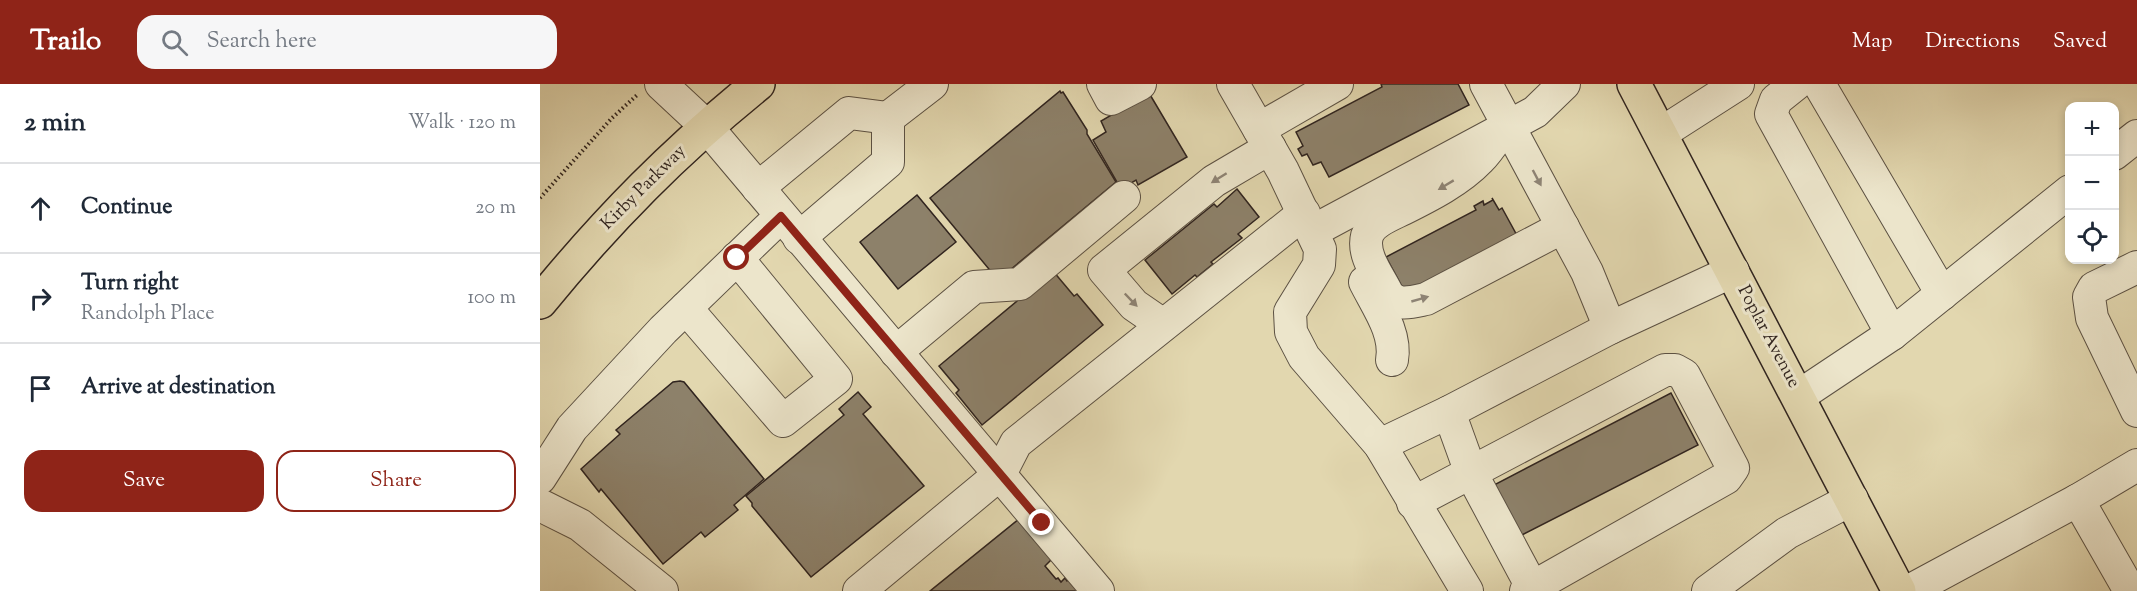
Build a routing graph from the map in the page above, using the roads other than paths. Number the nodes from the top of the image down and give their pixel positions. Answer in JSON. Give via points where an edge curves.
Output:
{"nodes":[{"id":1,"x":758,"y":84,"type":"edge"},
{"id":2,"x":932,"y":84,"type":"edge"},
{"id":3,"x":1102,"y":84,"type":"edge"},
{"id":4,"x":1140,"y":84,"type":"edge"},
{"id":5,"x":1233,"y":84,"type":"edge"},
{"id":6,"x":1486,"y":84,"type":"edge"},
{"id":7,"x":1564,"y":84,"type":"edge"},
{"id":8,"x":1634,"y":84,"type":"edge"},
{"id":9,"x":1738,"y":84,"type":"edge"},
{"id":10,"x":1796,"y":84,"type":"edge"},
{"id":11,"x":1820,"y":84,"type":"edge"},
{"id":12,"x":651,"y":87,"type":"edge"},
{"id":13,"x":1326,"y":87,"type":"edge"},
{"id":14,"x":888,"y":118,"type":"junction"},
{"id":15,"x":706,"y":126,"type":"junction"},
{"id":16,"x":1506,"y":128,"type":"junction"},
{"id":17,"x":1660,"y":134,"type":"junction"},
{"id":18,"x":2137,"y":136,"type":"edge"},
{"id":19,"x":1264,"y":139,"type":"junction"},
{"id":20,"x":2119,"y":151,"type":"edge"},
{"id":21,"x":758,"y":188,"type":"junction"},
{"id":22,"x":2065,"y":195,"type":"edge"},
{"id":23,"x":1124,"y":197,"type":"dead end"},
{"id":24,"x":1357,"y":207,"type":"junction"},
{"id":25,"x":1308,"y":222,"type":"junction"},
{"id":26,"x":790,"y":226,"type":"junction"},
{"id":27,"x":1563,"y":227,"type":"junction"},
{"id":28,"x":737,"y":258,"type":"junction"},
{"id":29,"x":2137,"y":267,"type":"edge"},
{"id":30,"x":1733,"y":271,"type":"junction"},
{"id":31,"x":1942,"y":294,"type":"junction"},
{"id":32,"x":540,"y":302,"type":"edge"},
{"id":33,"x":686,"y":308,"type":"junction"},
{"id":34,"x":1163,"y":325,"type":"junction"},
{"id":35,"x":1610,"y":328,"type":"junction"},
{"id":36,"x":1892,"y":334,"type":"junction"},
{"id":37,"x":896,"y":352,"type":"junction"},
{"id":38,"x":1392,"y":360,"type":"dead end"},
{"id":39,"x":1799,"y":396,"type":"junction"},
{"id":40,"x":2137,"y":411,"type":"edge"},
{"id":41,"x":1449,"y":412,"type":"junction"},
{"id":42,"x":1380,"y":445,"type":"junction"},
{"id":43,"x":2137,"y":465,"type":"edge"},
{"id":44,"x":1471,"y":473,"type":"junction"},
{"id":45,"x":1000,"y":474,"type":"junction"},
{"id":46,"x":540,"y":478,"type":"edge"},
{"id":47,"x":1852,"y":499,"type":"junction"},
{"id":48,"x":2078,"y":500,"type":"junction"},
{"id":49,"x":1413,"y":503,"type":"junction"},
{"id":50,"x":540,"y":505,"type":"edge"},
{"id":51,"x":1529,"y":589,"type":"edge"},
{"id":52,"x":662,"y":591,"type":"edge"},
{"id":53,"x":859,"y":591,"type":"edge"},
{"id":54,"x":1098,"y":591,"type":"edge"},
{"id":55,"x":1467,"y":591,"type":"edge"},
{"id":56,"x":1708,"y":591,"type":"edge"},
{"id":57,"x":1899,"y":591,"type":"edge"},
{"id":58,"x":1909,"y":591,"type":"edge"},
{"id":59,"x":2130,"y":591,"type":"edge"}],
"edges":[{"from":1,"to":15,"type":"main road","name":"Kirby Parkway"},
{"from":2,"to":14,"type":"street"},
{"from":3,"to":4,"type":"street","via":[[1111,99]]},
{"from":5,"to":19,"type":"street"},
{"from":6,"to":16,"type":"street"},
{"from":7,"to":16,"type":"street","via":[[1535,112]]},
{"from":8,"to":17,"type":"main road","name":"Poplar Avenue"},
{"from":9,"to":17,"type":"street"},
{"from":10,"to":36,"type":"street","via":[[1776,100],[1772,114]]},
{"from":11,"to":31,"type":"street"},
{"from":12,"to":15,"type":"street"},
{"from":13,"to":19,"type":"street"},
{"from":14,"to":21,"type":"street","via":[[849,113]]},
{"from":14,"to":26,"type":"street","via":[[888,162]]},
{"from":15,"to":21,"type":"street"},
{"from":15,"to":32,"type":"main road","name":"Kirby Parkway","via":[[618,212]]},
{"from":16,"to":24,"type":"street"},
{"from":16,"to":27,"type":"street","one_way":true},
{"from":16,"to":27,"type":"street","one_way":true,"via":[[1479,160],[1452,181],[1379,221],[1368,233],[1368,256],[1388,296],[1398,303],[1426,298]]},
{"from":17,"to":30,"type":"main road","name":"Poplar Avenue"},
{"from":18,"to":20,"type":"street"},
{"from":19,"to":25,"type":"street"},
{"from":19,"to":34,"type":"street","one_way":true,"via":[[1104,270],[1134,305]]},
{"from":21,"to":26,"type":"street"},
{"from":22,"to":31,"type":"street"},
{"from":23,"to":37,"type":"street","via":[[1020,284],[974,287]]},
{"from":24,"to":25,"type":"street"},
{"from":24,"to":38,"type":"street","via":[[1350,234],[1354,260],[1392,337]]},
{"from":25,"to":34,"type":"street"},
{"from":25,"to":42,"type":"street","via":[[1320,249],[1319,265],[1290,312],[1291,332],[1304,357]]},
{"from":26,"to":28,"type":"street"},
{"from":26,"to":37,"type":"street"},
{"from":27,"to":35,"type":"street"},
{"from":28,"to":33,"type":"street"},
{"from":28,"to":33,"type":"street","via":[[836,379],[783,421]]},
{"from":29,"to":40,"type":"street","via":[[2094,288],[2089,297],[2092,318]]},
{"from":30,"to":35,"type":"street"},
{"from":30,"to":39,"type":"main road","name":"Poplar Avenue"},
{"from":31,"to":36,"type":"street"},
{"from":33,"to":46,"type":"street","via":[[572,428]]},
{"from":34,"to":45,"type":"street","via":[[1016,443]]},
{"from":35,"to":41,"type":"street"},
{"from":36,"to":39,"type":"street"},
{"from":37,"to":45,"type":"street"},
{"from":39,"to":47,"type":"main road","name":"Poplar Avenue"},
{"from":41,"to":42,"type":"street"},
{"from":41,"to":44,"type":"street"},
{"from":42,"to":49,"type":"street"},
{"from":43,"to":48,"type":"street"},
{"from":44,"to":49,"type":"street"},
{"from":44,"to":51,"type":"street"},
{"from":44,"to":51,"type":"street","via":[[1665,370],[1684,375],[1733,468],[1726,478]]},
{"from":45,"to":53,"type":"street"},
{"from":45,"to":54,"type":"street"},
{"from":47,"to":56,"type":"street","via":[[1787,533]]},
{"from":47,"to":57,"type":"main road","name":"Poplar Avenue"},
{"from":48,"to":58,"type":"street"},
{"from":48,"to":59,"type":"street"},
{"from":49,"to":55,"type":"street"},
{"from":50,"to":52,"type":"street","via":[[580,525]]}]}
